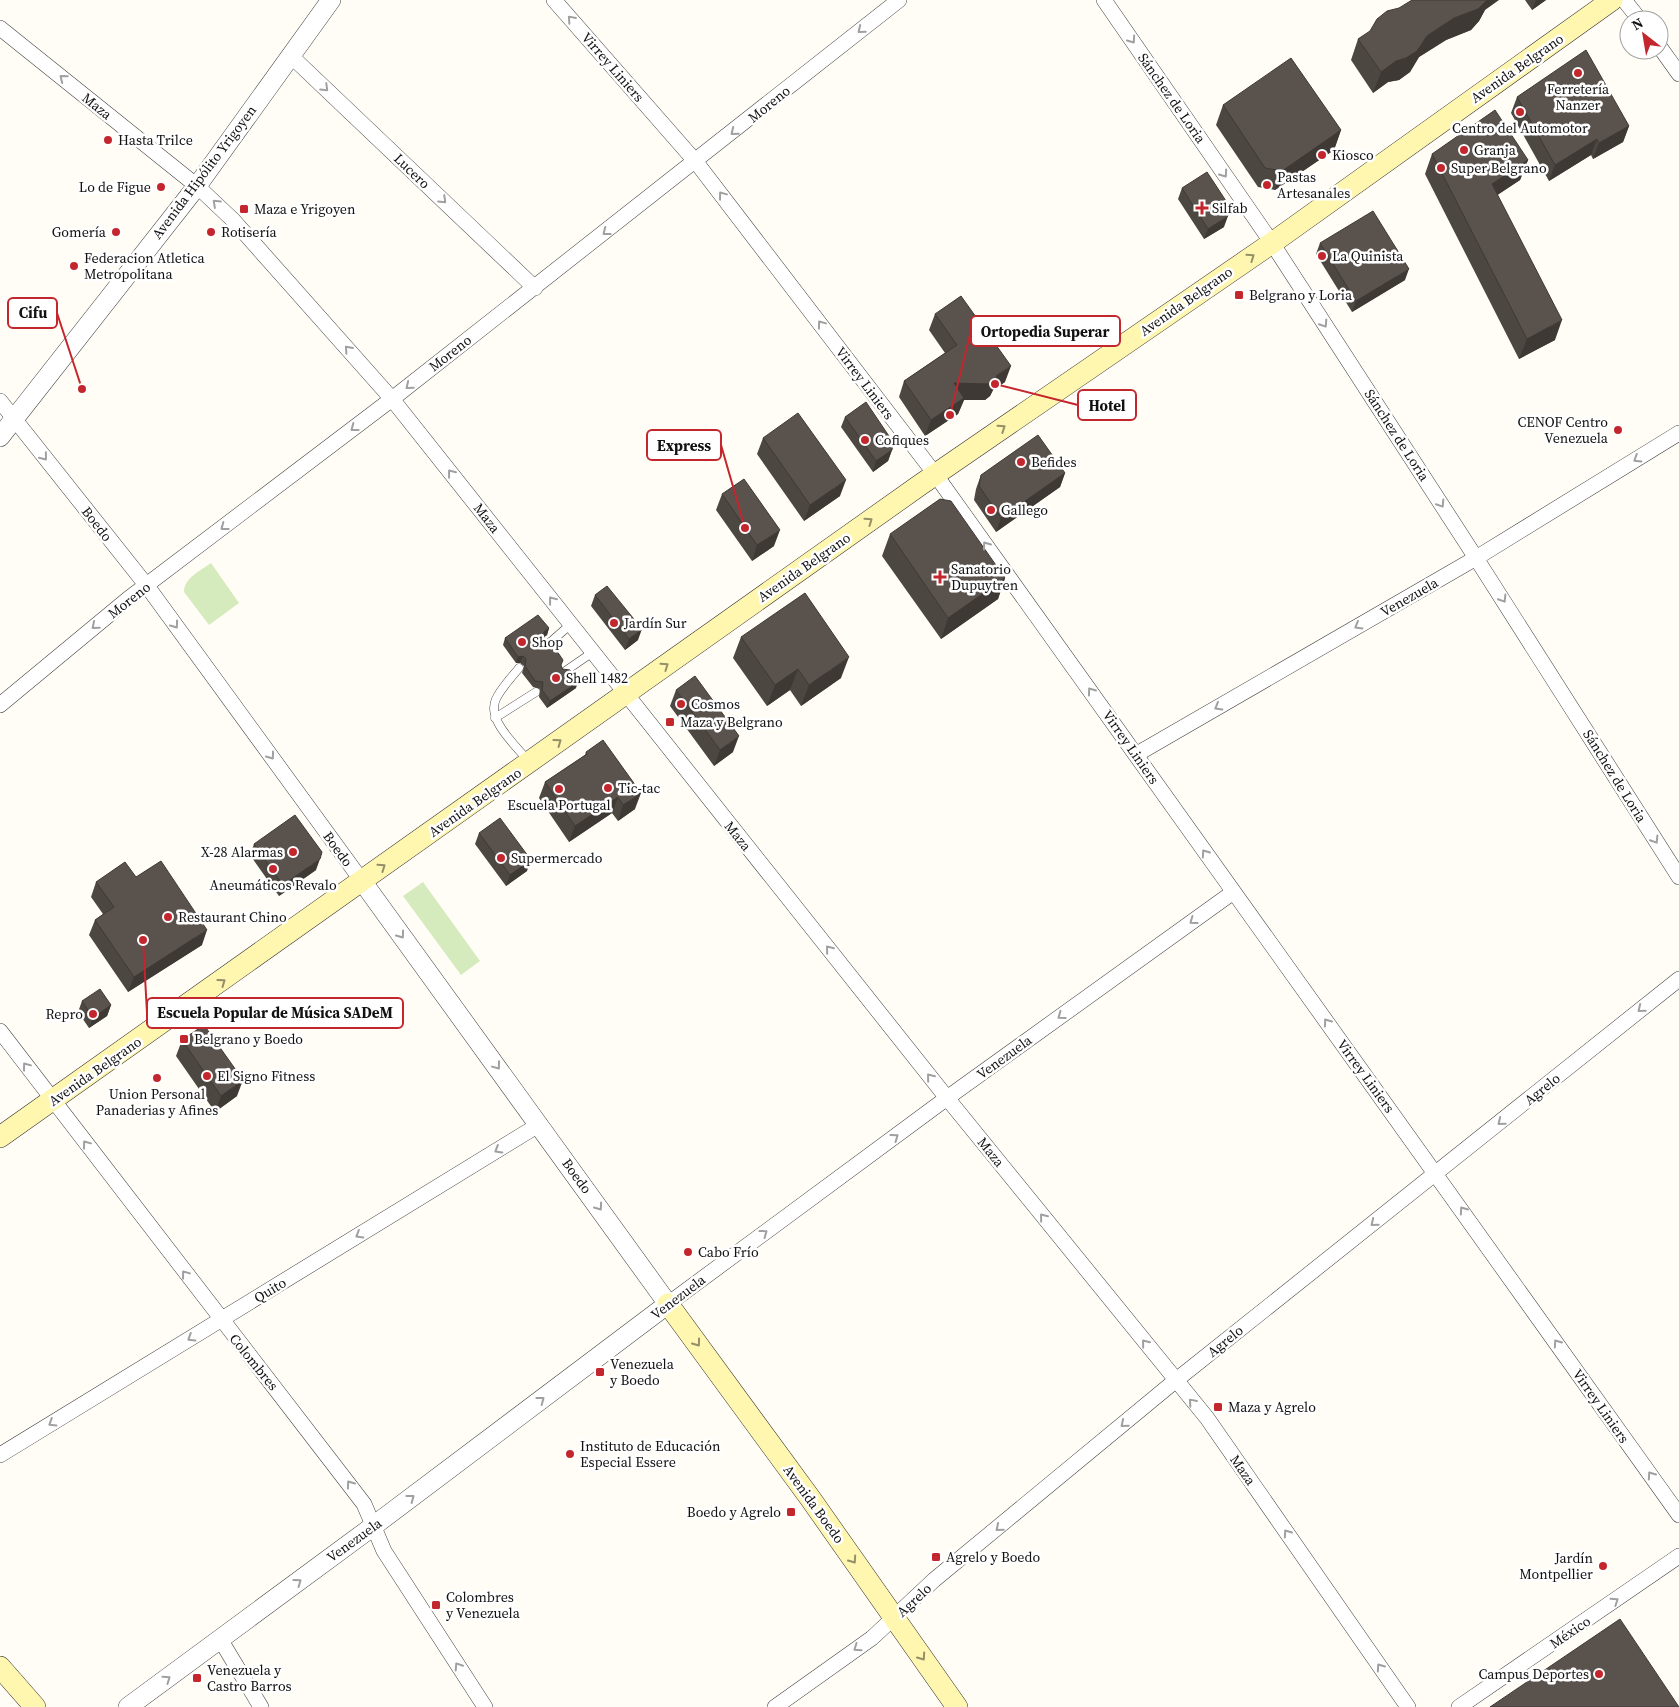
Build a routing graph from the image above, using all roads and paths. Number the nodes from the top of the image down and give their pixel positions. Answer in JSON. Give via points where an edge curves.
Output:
{"nodes":[{"id":1,"x":331,"y":0,"type":"edge"},
{"id":2,"x":554,"y":0,"type":"edge"},
{"id":3,"x":899,"y":0,"type":"edge"},
{"id":4,"x":1104,"y":0,"type":"edge"},
{"id":5,"x":1612,"y":0,"type":"edge"},
{"id":6,"x":1624,"y":0,"type":"edge"},
{"id":7,"x":1632,"y":10,"type":"edge"},
{"id":8,"x":0,"y":28,"type":"edge"},
{"id":9,"x":290,"y":54,"type":"junction"},
{"id":10,"x":1669,"y":60,"type":"edge"},
{"id":11,"x":1679,"y":74,"type":"edge"},
{"id":12,"x":696,"y":162,"type":"junction"},
{"id":13,"x":197,"y":186,"type":"junction"},
{"id":14,"x":1272,"y":242,"type":"junction"},
{"id":15,"x":535,"y":288,"type":"junction"},
{"id":16,"x":392,"y":399,"type":"junction"},
{"id":17,"x":0,"y":401,"type":"edge"},
{"id":18,"x":14,"y":419,"type":"junction"},
{"id":19,"x":1679,"y":434,"type":"edge"},
{"id":20,"x":0,"y":437,"type":"edge"},
{"id":21,"x":935,"y":474,"type":"junction"},
{"id":22,"x":1476,"y":558,"type":"junction"},
{"id":23,"x":147,"y":586,"type":"junction"},
{"id":24,"x":571,"y":624,"type":"junction"},
{"id":25,"x":546,"y":646,"type":"edge"},
{"id":26,"x":593,"y":652,"type":"junction"},
{"id":27,"x":519,"y":668,"type":"dead end"},
{"id":28,"x":564,"y":672,"type":"edge"},
{"id":29,"x":536,"y":692,"type":"dead end"},
{"id":30,"x":625,"y":694,"type":"junction"},
{"id":31,"x":0,"y":705,"type":"edge"},
{"id":32,"x":495,"y":718,"type":"junction"},
{"id":33,"x":1137,"y":754,"type":"junction"},
{"id":34,"x":530,"y":763,"type":"junction"},
{"id":35,"x":1679,"y":877,"type":"edge"},
{"id":36,"x":362,"y":881,"type":"junction"},
{"id":37,"x":1232,"y":893,"type":"junction"},
{"id":38,"x":1679,"y":979,"type":"edge"},
{"id":39,"x":0,"y":1031,"type":"edge"},
{"id":40,"x":947,"y":1098,"type":"junction"},
{"id":41,"x":53,"y":1100,"type":"junction"},
{"id":42,"x":540,"y":1124,"type":"junction"},
{"id":43,"x":0,"y":1137,"type":"edge"},
{"id":44,"x":1436,"y":1173,"type":"junction"},
{"id":45,"x":668,"y":1304,"type":"junction"},
{"id":46,"x":220,"y":1320,"type":"junction"},
{"id":47,"x":1175,"y":1382,"type":"junction"},
{"id":48,"x":0,"y":1455,"type":"edge"},
{"id":49,"x":1679,"y":1515,"type":"edge"},
{"id":50,"x":372,"y":1527,"type":"junction"},
{"id":51,"x":1679,"y":1556,"type":"edge"},
{"id":52,"x":895,"y":1617,"type":"junction"},
{"id":53,"x":220,"y":1639,"type":"junction"},
{"id":54,"x":0,"y":1667,"type":"edge"},
{"id":55,"x":35,"y":1707,"type":"edge"},
{"id":56,"x":128,"y":1707,"type":"edge"},
{"id":57,"x":261,"y":1707,"type":"edge"},
{"id":58,"x":485,"y":1707,"type":"edge"},
{"id":59,"x":775,"y":1707,"type":"edge"},
{"id":60,"x":957,"y":1707,"type":"edge"},
{"id":61,"x":1408,"y":1707,"type":"edge"},
{"id":62,"x":1459,"y":1707,"type":"edge"}],
"edges":[{"from":1,"to":9,"type":"street","name":"Avenida Hipólito Yrigoyen"},
{"from":12,"to":2,"type":"street","name":"Virrey Liniers","one_way":true},
{"from":3,"to":12,"type":"street","name":"Moreno","one_way":true},
{"from":4,"to":14,"type":"street","name":"Sánchez de Loria","one_way":true},
{"from":5,"to":14,"type":"main road","name":"Avenida Belgrano"},
{"from":6,"to":7,"type":"street"},
{"from":13,"to":8,"type":"street","name":"Maza","one_way":true},
{"from":9,"to":13,"type":"street","name":"Avenida Hipólito Yrigoyen"},
{"from":9,"to":15,"type":"street","name":"Lucero","one_way":true},
{"from":10,"to":11,"type":"street"},
{"from":12,"to":15,"type":"street","name":"Moreno","one_way":true},
{"from":21,"to":12,"type":"street","name":"Virrey Liniers","one_way":true},
{"from":16,"to":13,"type":"street","name":"Maza","one_way":true,"via":[[233,220]]},
{"from":13,"to":18,"type":"street","name":"Avenida Hipólito Yrigoyen"},
{"from":21,"to":14,"type":"main road","name":"Avenida Belgrano","one_way":true},
{"from":14,"to":22,"type":"street","name":"Sánchez de Loria","one_way":true},
{"from":15,"to":16,"type":"street","name":"Moreno","one_way":true},
{"from":16,"to":23,"type":"street","name":"Moreno","one_way":true},
{"from":24,"to":16,"type":"street","name":"Maza","one_way":true},
{"from":17,"to":18,"type":"street","name":"Boedo"},
{"from":18,"to":20,"type":"street","name":"Avenida Hipólito Yrigoyen"},
{"from":18,"to":23,"type":"street","name":"Boedo","one_way":true},
{"from":19,"to":22,"type":"street","name":"Venezuela","one_way":true},
{"from":30,"to":21,"type":"main road","name":"Avenida Belgrano","one_way":true},
{"from":33,"to":21,"type":"street","name":"Virrey Liniers","one_way":true},
{"from":22,"to":33,"type":"street","name":"Venezuela","one_way":true},
{"from":22,"to":35,"type":"street","name":"Sánchez de Loria","one_way":true},
{"from":23,"to":31,"type":"street","name":"Moreno","one_way":true},
{"from":23,"to":36,"type":"street","name":"Boedo","one_way":true},
{"from":24,"to":25,"type":"lane"},
{"from":24,"to":26,"type":"street","name":"Maza"},
{"from":26,"to":28,"type":"lane"},
{"from":26,"to":30,"type":"street","name":"Maza"},
{"from":27,"to":32,"type":"lane","via":[[496,698],[492,709]]},
{"from":29,"to":32,"type":"lane"},
{"from":34,"to":30,"type":"main road","name":"Avenida Belgrano","one_way":true},
{"from":40,"to":30,"type":"street","name":"Maza","one_way":true},
{"from":32,"to":34,"type":"lane"},
{"from":37,"to":33,"type":"street","name":"Virrey Liniers","one_way":true},
{"from":36,"to":34,"type":"main road","name":"Avenida Belgrano","one_way":true},
{"from":41,"to":36,"type":"main road","name":"Avenida Belgrano","one_way":true},
{"from":36,"to":42,"type":"street","name":"Boedo","one_way":true},
{"from":37,"to":40,"type":"street","name":"Venezuela","one_way":true},
{"from":44,"to":37,"type":"street","name":"Virrey Liniers","one_way":true},
{"from":38,"to":44,"type":"street","name":"Agrelo","one_way":true},
{"from":41,"to":39,"type":"street","name":"Colombres","one_way":true},
{"from":45,"to":40,"type":"street","name":"Venezuela","one_way":true},
{"from":47,"to":40,"type":"street","name":"Maza","one_way":true},
{"from":41,"to":43,"type":"main road","name":"Avenida Belgrano"},
{"from":46,"to":41,"type":"street","name":"Colombres","one_way":true},
{"from":42,"to":45,"type":"street","name":"Boedo","one_way":true},
{"from":42,"to":46,"type":"street","name":"Quito","one_way":true},
{"from":44,"to":47,"type":"street","name":"Agrelo","one_way":true},
{"from":49,"to":44,"type":"street","name":"Virrey Liniers","one_way":true},
{"from":50,"to":45,"type":"street","name":"Venezuela","one_way":true},
{"from":45,"to":52,"type":"main road","name":"Avenida Boedo","one_way":true},
{"from":46,"to":48,"type":"street","name":"Quito","one_way":true},
{"from":50,"to":46,"type":"street","name":"Colombres","one_way":true,"via":[[364,1504]]},
{"from":47,"to":52,"type":"street","name":"Agrelo","one_way":true,"via":[[934,1580]]},
{"from":61,"to":47,"type":"street","name":"Maza","one_way":true,"via":[[1207,1418]]},
{"from":53,"to":50,"type":"street","name":"Venezuela","one_way":true},
{"from":58,"to":50,"type":"street","name":"Colombres","one_way":true},
{"from":62,"to":51,"type":"street","name":"México","one_way":true},
{"from":52,"to":59,"type":"street","name":"Agrelo","one_way":true,"via":[[872,1638]]},
{"from":52,"to":60,"type":"main road","name":"Avenida Boedo","one_way":true},
{"from":56,"to":53,"type":"street","name":"Venezuela","one_way":true},
{"from":53,"to":57,"type":"street"},
{"from":54,"to":55,"type":"main road"}]}
